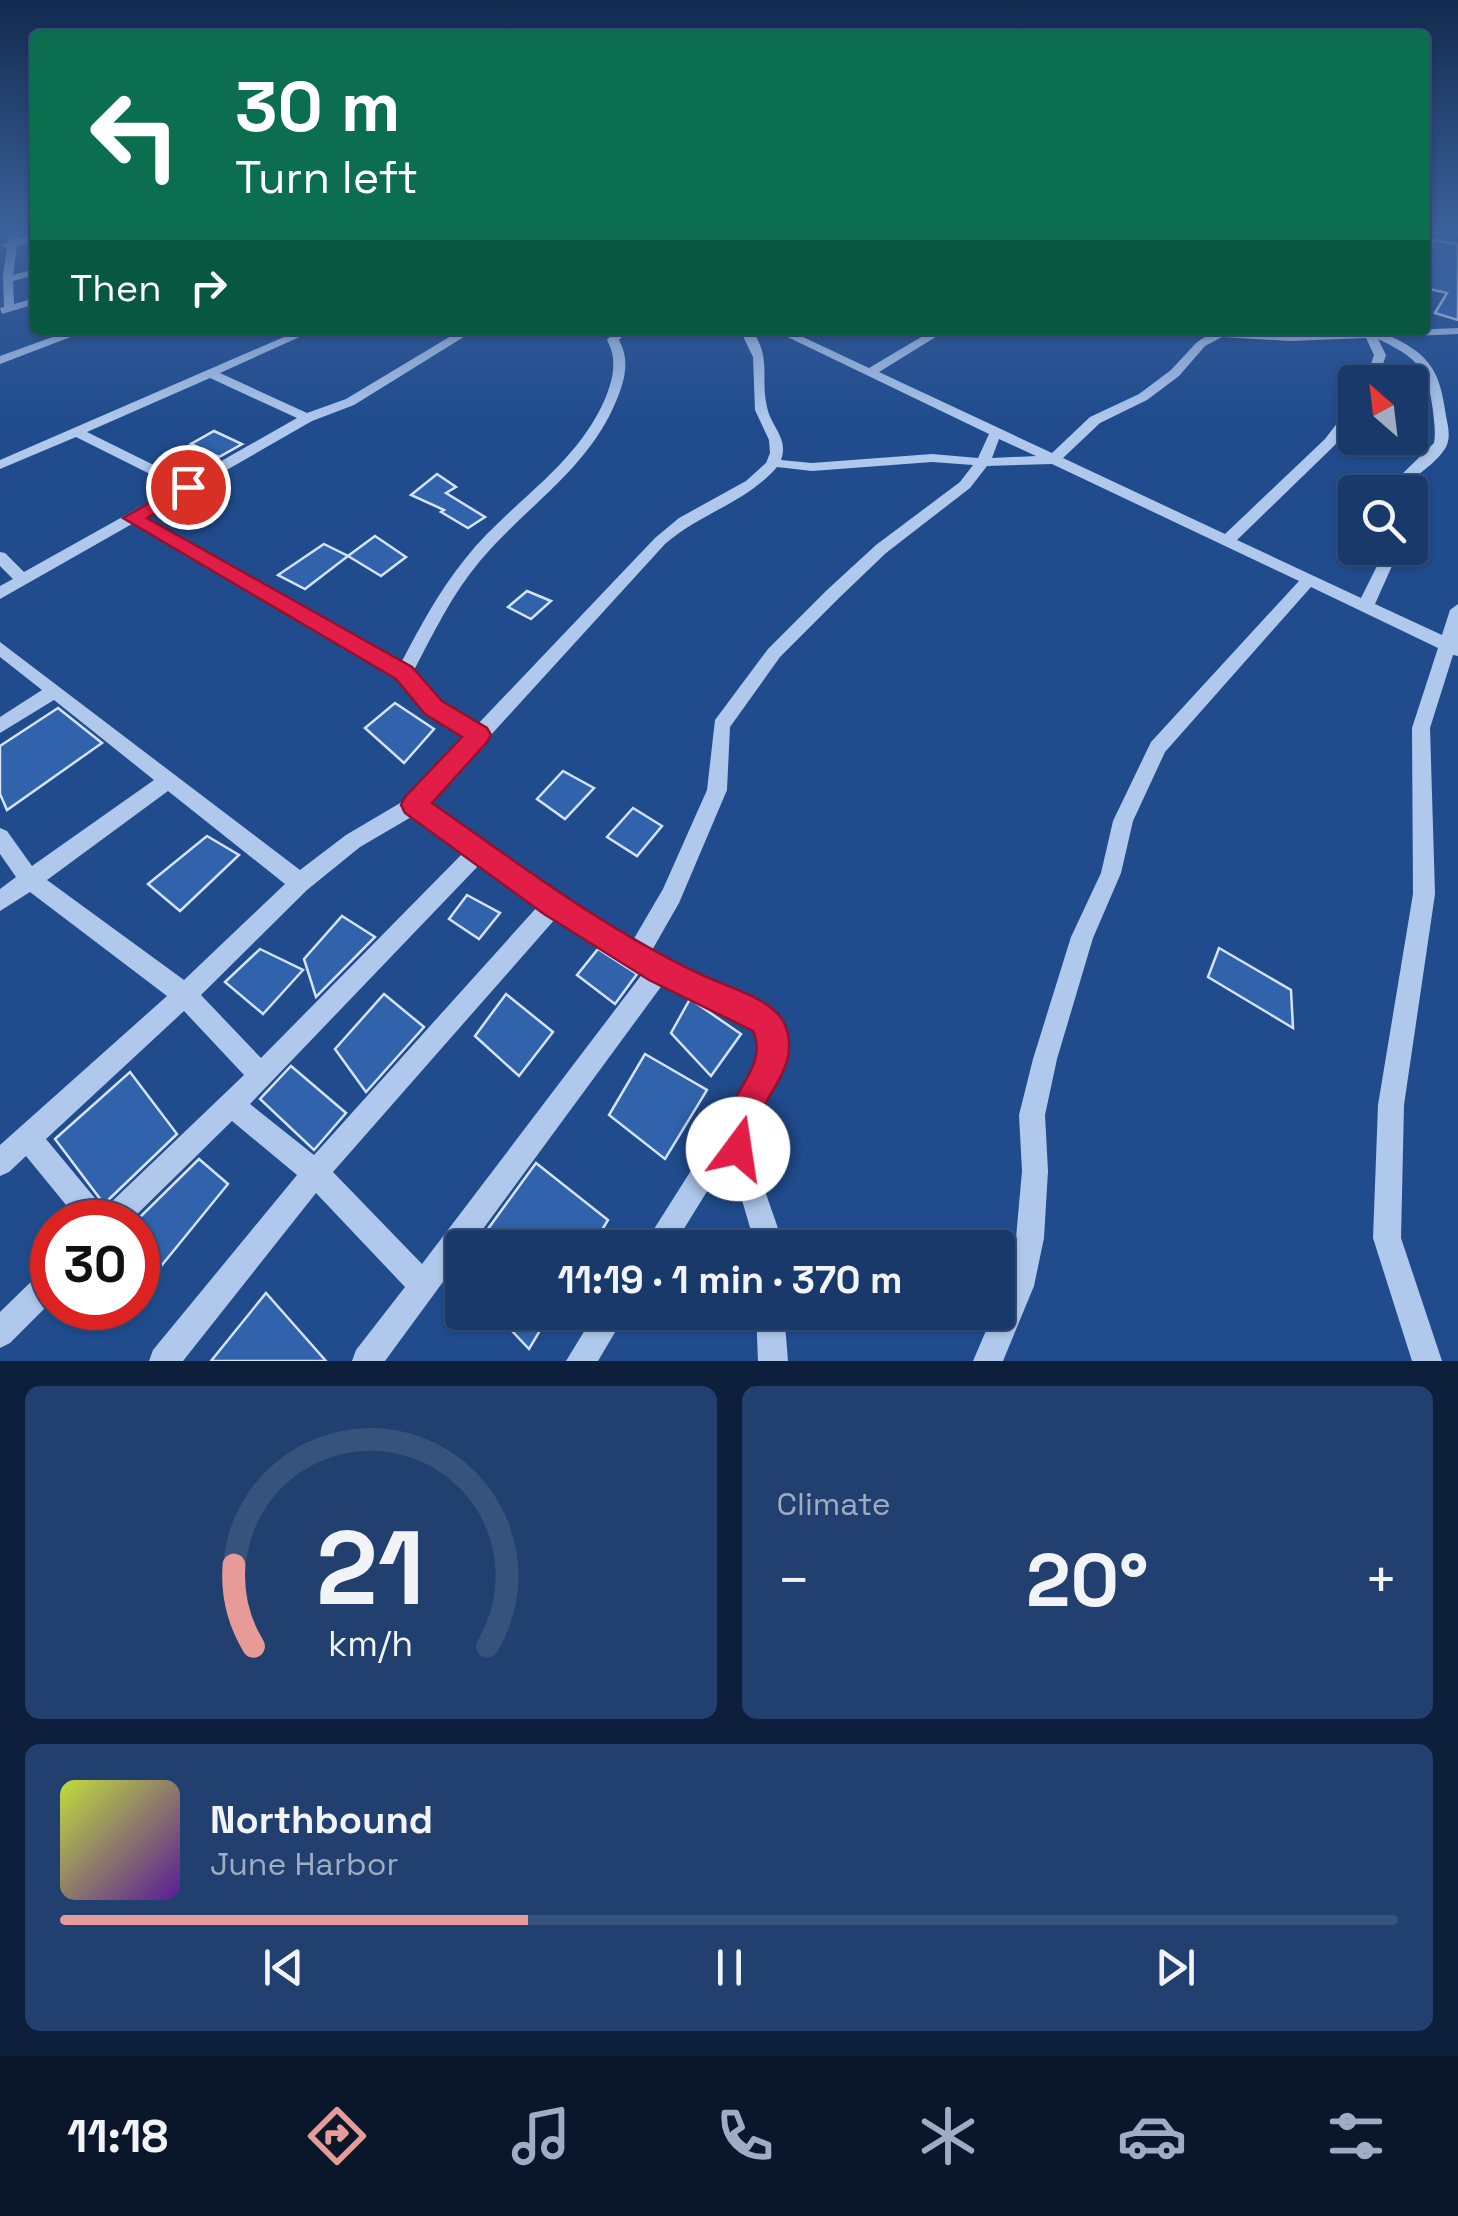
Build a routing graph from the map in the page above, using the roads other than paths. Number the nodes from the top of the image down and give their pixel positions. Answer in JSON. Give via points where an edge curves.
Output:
{"nodes":[{"id":1,"x":30,"y":302,"type":"edge"},
{"id":2,"x":4,"y":310,"type":"edge"},
{"id":3,"x":1430,"y":330,"type":"edge"},
{"id":4,"x":1458,"y":330,"type":"edge"},
{"id":5,"x":68,"y":335,"type":"edge"},
{"id":6,"x":297,"y":335,"type":"edge"},
{"id":7,"x":462,"y":335,"type":"edge"},
{"id":8,"x":618,"y":335,"type":"edge"},
{"id":9,"x":749,"y":335,"type":"edge"},
{"id":10,"x":790,"y":335,"type":"edge"},
{"id":11,"x":933,"y":335,"type":"edge"},
{"id":12,"x":1217,"y":335,"type":"edge"},
{"id":13,"x":1256,"y":335,"type":"edge"},
{"id":14,"x":1374,"y":335,"type":"junction"},
{"id":15,"x":0,"y":360,"type":"edge"},
{"id":16,"x":1377,"y":365,"type":"edge"},
{"id":17,"x":871,"y":372,"type":"junction"},
{"id":18,"x":209,"y":373,"type":"junction"},
{"id":19,"x":307,"y":418,"type":"junction"},
{"id":20,"x":74,"y":431,"type":"junction"},
{"id":21,"x":1338,"y":431,"type":"edge"},
{"id":22,"x":996,"y":432,"type":"junction"},
{"id":23,"x":1052,"y":460,"type":"junction"},
{"id":24,"x":983,"y":462,"type":"junction"},
{"id":25,"x":772,"y":464,"type":"junction"},
{"id":26,"x":0,"y":465,"type":"edge"},
{"id":27,"x":1405,"y":475,"type":"edge"},
{"id":28,"x":188,"y":487,"type":"junction"},
{"id":29,"x":133,"y":518,"type":"junction"},
{"id":30,"x":1227,"y":541,"type":"junction"},
{"id":31,"x":0,"y":557,"type":"edge"},
{"id":32,"x":1385,"y":565,"type":"edge"},
{"id":33,"x":23,"y":580,"type":"junction"},
{"id":34,"x":1309,"y":580,"type":"junction"},
{"id":35,"x":0,"y":593,"type":"edge"},
{"id":36,"x":1365,"y":607,"type":"junction"},
{"id":37,"x":1458,"y":610,"type":"edge"},
{"id":38,"x":0,"y":648,"type":"edge"},
{"id":39,"x":1452,"y":648,"type":"edge"},
{"id":40,"x":404,"y":673,"type":"junction"},
{"id":41,"x":55,"y":690,"type":"junction"},
{"id":42,"x":0,"y":726,"type":"edge"},
{"id":43,"x":479,"y":735,"type":"junction"},
{"id":44,"x":169,"y":780,"type":"junction"},
{"id":45,"x":414,"y":805,"type":"junction"},
{"id":46,"x":0,"y":837,"type":"edge"},
{"id":47,"x":479,"y":851,"type":"junction"},
{"id":48,"x":30,"y":880,"type":"junction"},
{"id":49,"x":300,"y":883,"type":"junction"},
{"id":50,"x":0,"y":901,"type":"edge"},
{"id":51,"x":554,"y":904,"type":"junction"},
{"id":52,"x":648,"y":963,"type":"junction"},
{"id":53,"x":185,"y":994,"type":"junction"},
{"id":54,"x":261,"y":1076,"type":"junction"},
{"id":55,"x":231,"y":1104,"type":"junction"},
{"id":56,"x":738,"y":1122,"type":"junction"},
{"id":57,"x":28,"y":1138,"type":"junction"},
{"id":58,"x":0,"y":1163,"type":"edge"},
{"id":59,"x":316,"y":1173,"type":"junction"},
{"id":60,"x":79,"y":1200,"type":"edge"},
{"id":61,"x":133,"y":1200,"type":"edge"},
{"id":62,"x":668,"y":1230,"type":"edge"},
{"id":63,"x":766,"y":1230,"type":"edge"},
{"id":64,"x":423,"y":1285,"type":"junction"},
{"id":65,"x":30,"y":1302,"type":"edge"},
{"id":66,"x":602,"y":1330,"type":"edge"},
{"id":67,"x":771,"y":1330,"type":"edge"},
{"id":68,"x":0,"y":1333,"type":"edge"},
{"id":69,"x":164,"y":1361,"type":"edge"},
{"id":70,"x":367,"y":1361,"type":"edge"},
{"id":71,"x":582,"y":1361,"type":"edge"},
{"id":72,"x":774,"y":1361,"type":"edge"},
{"id":73,"x":988,"y":1361,"type":"edge"},
{"id":74,"x":1427,"y":1361,"type":"edge"}],
"edges":[{"from":1,"to":2,"type":"street"},
{"from":3,"to":4,"type":"street"},
{"from":5,"to":15,"type":"street"},
{"from":6,"to":18,"type":"street"},
{"from":7,"to":19,"type":"street","via":[[350,402]]},
{"from":8,"to":40,"type":"street","via":[[618,376],[599,432],[470,563]]},
{"from":9,"to":25,"type":"street","via":[[762,356],[759,398],[761,417],[776,438]]},
{"from":10,"to":17,"type":"street"},
{"from":11,"to":17,"type":"street"},
{"from":12,"to":23,"type":"street","via":[[1144,398],[1095,420]]},
{"from":13,"to":14,"type":"street"},
{"from":14,"to":16,"type":"street"},
{"from":14,"to":27,"type":"street","via":[[1408,348],[1434,373],[1442,440]]},
{"from":17,"to":22,"type":"street"},
{"from":18,"to":19,"type":"street"},
{"from":18,"to":20,"type":"street"},
{"from":19,"to":28,"type":"street"},
{"from":20,"to":26,"type":"street"},
{"from":20,"to":28,"type":"street"},
{"from":21,"to":30,"type":"street"},
{"from":22,"to":23,"type":"street"},
{"from":22,"to":24,"type":"street"},
{"from":23,"to":24,"type":"street"},
{"from":23,"to":30,"type":"street"},
{"from":24,"to":25,"type":"street"},
{"from":24,"to":52,"type":"street","via":[[965,484],[880,549],[774,653],[721,725],[716,790]]},
{"from":25,"to":43,"type":"street","via":[[660,541]]},
{"from":28,"to":29,"type":"street"},
{"from":29,"to":33,"type":"street"},
{"from":29,"to":40,"type":"street"},
{"from":30,"to":34,"type":"street"},
{"from":31,"to":33,"type":"street"},
{"from":32,"to":36,"type":"street"},
{"from":33,"to":35,"type":"street"},
{"from":34,"to":36,"type":"street"},
{"from":34,"to":73,"type":"street","via":[[1158,747],[1123,821],[1045,1059],[1032,1114],[1030,1238],[1020,1286]]},
{"from":36,"to":39,"type":"street"},
{"from":37,"to":39,"type":"street"},
{"from":38,"to":41,"type":"street"},
{"from":39,"to":74,"type":"street","via":[[1421,728],[1424,894],[1392,1105],[1387,1238]]},
{"from":40,"to":43,"type":"street","via":[[434,708]]},
{"from":41,"to":42,"type":"street"},
{"from":41,"to":44,"type":"street"},
{"from":43,"to":45,"type":"street"},
{"from":44,"to":48,"type":"street"},
{"from":44,"to":49,"type":"street"},
{"from":45,"to":47,"type":"street"},
{"from":45,"to":49,"type":"street"},
{"from":46,"to":48,"type":"street"},
{"from":47,"to":51,"type":"street"},
{"from":47,"to":54,"type":"street"},
{"from":48,"to":50,"type":"street"},
{"from":48,"to":53,"type":"street"},
{"from":49,"to":53,"type":"street"},
{"from":51,"to":52,"type":"street"},
{"from":51,"to":59,"type":"street"},
{"from":52,"to":56,"type":"street","via":[[754,1013],[772,1031],[772,1066]]},
{"from":52,"to":64,"type":"street"},
{"from":53,"to":54,"type":"street"},
{"from":53,"to":57,"type":"street"},
{"from":54,"to":55,"type":"street"},
{"from":55,"to":59,"type":"street"},
{"from":55,"to":61,"type":"street"},
{"from":56,"to":62,"type":"street"},
{"from":56,"to":63,"type":"street","via":[[738,1149]]},
{"from":57,"to":58,"type":"street"},
{"from":57,"to":60,"type":"street"},
{"from":59,"to":64,"type":"street"},
{"from":59,"to":69,"type":"street"},
{"from":64,"to":70,"type":"street"},
{"from":65,"to":68,"type":"street"},
{"from":66,"to":71,"type":"street"},
{"from":67,"to":72,"type":"street"}]}
